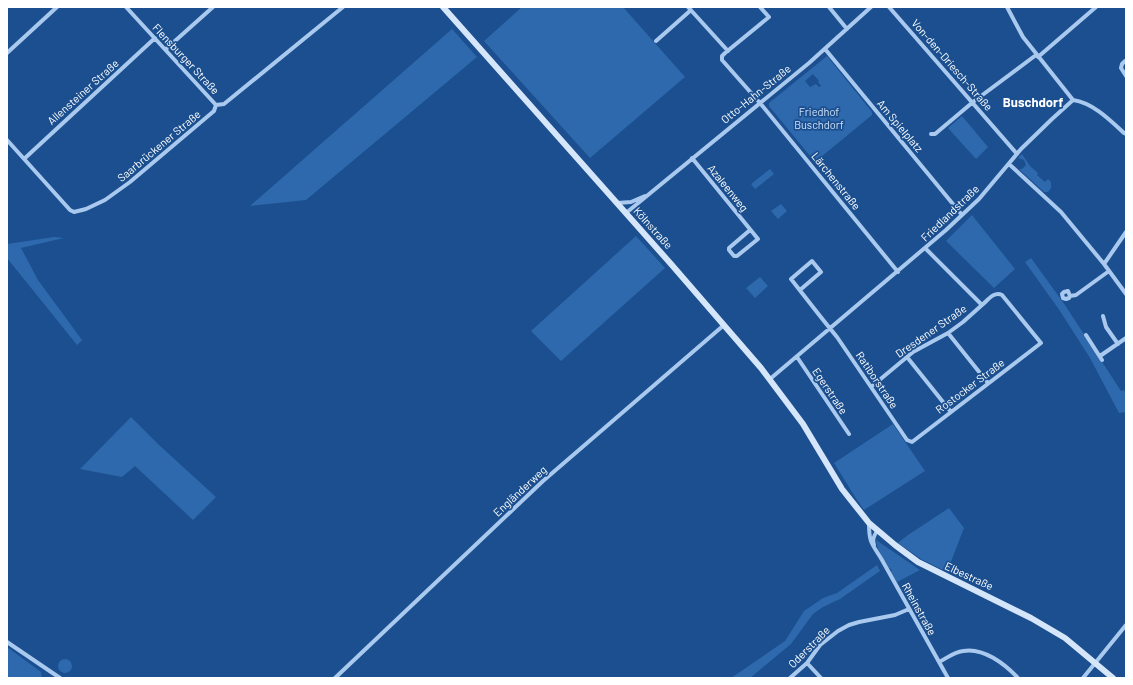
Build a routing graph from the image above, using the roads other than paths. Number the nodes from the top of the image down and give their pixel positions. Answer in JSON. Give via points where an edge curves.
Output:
{"nodes":[{"id":1,"x":57,"y":7,"type":"edge"},
{"id":2,"x":126,"y":7,"type":"edge"},
{"id":3,"x":213,"y":7,"type":"edge"},
{"id":4,"x":343,"y":7,"type":"edge"},
{"id":5,"x":443,"y":7,"type":"edge"},
{"id":6,"x":760,"y":7,"type":"edge"},
{"id":7,"x":829,"y":7,"type":"edge"},
{"id":8,"x":871,"y":7,"type":"edge"},
{"id":9,"x":889,"y":7,"type":"edge"},
{"id":10,"x":1007,"y":7,"type":"edge"},
{"id":11,"x":1096,"y":7,"type":"edge"},
{"id":12,"x":689,"y":8,"type":"edge"},
{"id":13,"x":847,"y":29,"type":"junction"},
{"id":14,"x":155,"y":38,"type":"junction"},
{"id":15,"x":656,"y":41,"type":"dead end"},
{"id":16,"x":825,"y":49,"type":"junction"},
{"id":17,"x":166,"y":50,"type":"junction"},
{"id":18,"x":728,"y":51,"type":"junction"},
{"id":19,"x":7,"y":53,"type":"edge"},
{"id":20,"x":1037,"y":56,"type":"junction"},
{"id":21,"x":1125,"y":61,"type":"edge"},
{"id":22,"x":1126,"y":76,"type":"edge"},
{"id":23,"x":1072,"y":100,"type":"junction"},
{"id":24,"x":972,"y":102,"type":"junction"},
{"id":25,"x":760,"y":103,"type":"junction"},
{"id":26,"x":216,"y":105,"type":"junction"},
{"id":27,"x":931,"y":134,"type":"dead end"},
{"id":28,"x":1126,"y":134,"type":"edge"},
{"id":29,"x":7,"y":140,"type":"edge"},
{"id":30,"x":1017,"y":154,"type":"junction"},
{"id":31,"x":692,"y":158,"type":"junction"},
{"id":32,"x":24,"y":159,"type":"junction"},
{"id":33,"x":1008,"y":164,"type":"junction"},
{"id":34,"x":650,"y":193,"type":"junction"},
{"id":35,"x":617,"y":203,"type":"junction"},
{"id":36,"x":626,"y":213,"type":"junction"},
{"id":37,"x":962,"y":215,"type":"junction"},
{"id":38,"x":750,"y":230,"type":"junction"},
{"id":39,"x":1126,"y":232,"type":"edge"},
{"id":40,"x":926,"y":249,"type":"junction"},
{"id":41,"x":1104,"y":264,"type":"junction"},
{"id":42,"x":1110,"y":271,"type":"junction"},
{"id":43,"x":898,"y":272,"type":"junction"},
{"id":44,"x":800,"y":290,"type":"junction"},
{"id":45,"x":1126,"y":294,"type":"edge"},
{"id":46,"x":1070,"y":296,"type":"dead end"},
{"id":47,"x":982,"y":305,"type":"junction"},
{"id":48,"x":1102,"y":316,"type":"dead end"},
{"id":49,"x":724,"y":325,"type":"junction"},
{"id":50,"x":830,"y":329,"type":"junction"},
{"id":51,"x":948,"y":333,"type":"junction"},
{"id":52,"x":1086,"y":335,"type":"dead end"},
{"id":53,"x":1126,"y":338,"type":"edge"},
{"id":54,"x":1041,"y":343,"type":"joint"},
{"id":55,"x":1118,"y":344,"type":"junction"},
{"id":56,"x":797,"y":357,"type":"junction"},
{"id":57,"x":907,"y":357,"type":"junction"},
{"id":58,"x":770,"y":380,"type":"junction"},
{"id":59,"x":988,"y":383,"type":"junction"},
{"id":60,"x":871,"y":387,"type":"junction"},
{"id":61,"x":951,"y":412,"type":"junction"},
{"id":62,"x":849,"y":434,"type":"dead end"},
{"id":63,"x":909,"y":442,"type":"joint"},
{"id":64,"x":833,"y":474,"type":"joint"},
{"id":65,"x":869,"y":523,"type":"junction"},
{"id":66,"x":878,"y":530,"type":"junction"},
{"id":67,"x":875,"y":549,"type":"junction"},
{"id":68,"x":909,"y":609,"type":"junction"},
{"id":69,"x":1126,"y":625,"type":"edge"},
{"id":70,"x":7,"y":642,"type":"edge"},
{"id":71,"x":940,"y":662,"type":"junction"},
{"id":72,"x":1096,"y":662,"type":"junction"},
{"id":73,"x":807,"y":663,"type":"junction"},
{"id":74,"x":60,"y":678,"type":"edge"},
{"id":75,"x":335,"y":678,"type":"edge"},
{"id":76,"x":790,"y":678,"type":"edge"},
{"id":77,"x":821,"y":678,"type":"edge"},
{"id":78,"x":948,"y":678,"type":"edge"},
{"id":79,"x":1018,"y":678,"type":"edge"},
{"id":80,"x":1083,"y":678,"type":"edge"},
{"id":81,"x":1113,"y":678,"type":"edge"}],
"edges":[{"from":1,"to":19,"type":"street"},
{"from":2,"to":14,"type":"street","name":"Flensburger Straße"},
{"from":3,"to":17,"type":"street"},
{"from":4,"to":26,"type":"street","name":"Saarbrückener Straße","via":[[224,104]]},
{"from":5,"to":35,"type":"main road","name":"Kölnstraße"},
{"from":6,"to":18,"type":"street","via":[[769,17]]},
{"from":7,"to":13,"type":"street"},
{"from":8,"to":13,"type":"street","name":"Otto-Hahn-Straße"},
{"from":9,"to":24,"type":"street","name":"Von-den-Driesch-Straße"},
{"from":10,"to":20,"type":"street","via":[[1018,30]]},
{"from":11,"to":20,"type":"street"},
{"from":12,"to":15,"type":"street"},
{"from":12,"to":18,"type":"street"},
{"from":13,"to":16,"type":"street","name":"Otto-Hahn-Straße"},
{"from":14,"to":17,"type":"street","name":"Flensburger Straße"},
{"from":14,"to":32,"type":"street","name":"Allensteiner Straße"},
{"from":16,"to":25,"type":"street","name":"Otto-Hahn-Straße"},
{"from":16,"to":37,"type":"street","name":"Am Spielplatz"},
{"from":17,"to":26,"type":"street","name":"Flensburger Straße"},
{"from":18,"to":25,"type":"street","name":"Lärchenstraße","via":[[722,56],[722,60]]},
{"from":20,"to":23,"type":"street"},
{"from":20,"to":24,"type":"street"},
{"from":21,"to":22,"type":"street","via":[[1121,68]]},
{"from":23,"to":28,"type":"street","via":[[1081,101],[1096,110]]},
{"from":23,"to":30,"type":"street","name":"Friedlandstraße"},
{"from":24,"to":27,"type":"street","via":[[935,134]]},
{"from":24,"to":30,"type":"street","name":"Von-den-Driesch-Straße"},
{"from":25,"to":31,"type":"street","name":"Otto-Hahn-Straße"},
{"from":25,"to":43,"type":"street","name":"Lärchenstraße"},
{"from":26,"to":32,"type":"street","name":"Saarbrückener Straße","via":[[214,111],[130,182],[105,200],[86,209],[74,212],[70,210]]},
{"from":29,"to":32,"type":"street","name":"Saarbrückener Straße"},
{"from":30,"to":33,"type":"street","name":"Friedlandstraße"},
{"from":31,"to":34,"type":"street","name":"Otto-Hahn-Straße"},
{"from":31,"to":38,"type":"street","name":"Azaleenweg"},
{"from":33,"to":37,"type":"street","name":"Friedlandstraße"},
{"from":33,"to":41,"type":"street","via":[[1061,212]]},
{"from":34,"to":35,"type":"street","name":"Otto-Hahn-Straße","via":[[631,202]]},
{"from":34,"to":36,"type":"street","name":"Otto-Hahn-Straße"},
{"from":35,"to":36,"type":"main road","name":"Kölnstraße"},
{"from":36,"to":49,"type":"main road","name":"Kölnstraße"},
{"from":37,"to":40,"type":"street","name":"Friedlandstraße"},
{"from":38,"to":38,"type":"street","via":[[729,248],[734,256],[758,239]]},
{"from":39,"to":41,"type":"street"},
{"from":40,"to":43,"type":"street","name":"Friedlandstraße"},
{"from":40,"to":47,"type":"street"},
{"from":41,"to":42,"type":"street"},
{"from":42,"to":45,"type":"street"},
{"from":42,"to":46,"type":"street","via":[[1076,295]]},
{"from":43,"to":50,"type":"street","name":"Friedlandstraße"},
{"from":44,"to":44,"type":"street","via":[[791,279],[812,261],[821,272]]},
{"from":44,"to":50,"type":"street"},
{"from":47,"to":51,"type":"street","name":"Dresdener Straße"},
{"from":47,"to":54,"type":"street","name":"Dresdener Straße","via":[[995,294],[1002,295]]},
{"from":48,"to":55,"type":"street"},
{"from":49,"to":58,"type":"main road","name":"Kölnstraße"},
{"from":49,"to":75,"type":"street","name":"Engländerweg","via":[[543,481]]},
{"from":50,"to":56,"type":"street","name":"Friedlandstraße"},
{"from":50,"to":60,"type":"street","name":"Ratiborstraße"},
{"from":51,"to":57,"type":"street","name":"Dresdener Straße"},
{"from":51,"to":59,"type":"street"},
{"from":52,"to":55,"type":"street","via":[[1101,358]]},
{"from":53,"to":55,"type":"street"},
{"from":54,"to":59,"type":"street","name":"Rostocker Straße"},
{"from":56,"to":58,"type":"street","name":"Friedlandstraße"},
{"from":56,"to":62,"type":"street","name":"Egerstraße"},
{"from":57,"to":60,"type":"street","name":"Dresdener Straße"},
{"from":57,"to":61,"type":"street"},
{"from":58,"to":64,"type":"main road","name":"Kölnstraße","via":[[803,424]]},
{"from":59,"to":61,"type":"street","name":"Rostocker Straße"},
{"from":60,"to":63,"type":"street","name":"Ratiborstraße"},
{"from":61,"to":63,"type":"street","name":"Rostocker Straße"},
{"from":64,"to":65,"type":"main road","name":"Elbestraße"},
{"from":65,"to":66,"type":"main road","name":"Elbestraße"},
{"from":65,"to":67,"type":"street","name":"Rheinstraße","via":[[869,540]]},
{"from":66,"to":67,"type":"street","via":[[873,542]]},
{"from":66,"to":72,"type":"main road","name":"Elbestraße","via":[[918,562],[1031,618],[1065,638]]},
{"from":67,"to":68,"type":"street","name":"Rheinstraße"},
{"from":68,"to":71,"type":"street","name":"Rheinstraße"},
{"from":68,"to":73,"type":"street","name":"Oderstraße","via":[[895,616],[849,625],[826,639]]},
{"from":69,"to":72,"type":"street"},
{"from":70,"to":74,"type":"street"},
{"from":71,"to":78,"type":"street","name":"Rheinstraße"},
{"from":71,"to":79,"type":"street","via":[[963,651],[973,651],[1000,662]]},
{"from":72,"to":80,"type":"street"},
{"from":72,"to":81,"type":"main road","name":"Elbestraße"},
{"from":73,"to":76,"type":"street","name":"Oderstraße"},
{"from":73,"to":77,"type":"street"}]}
